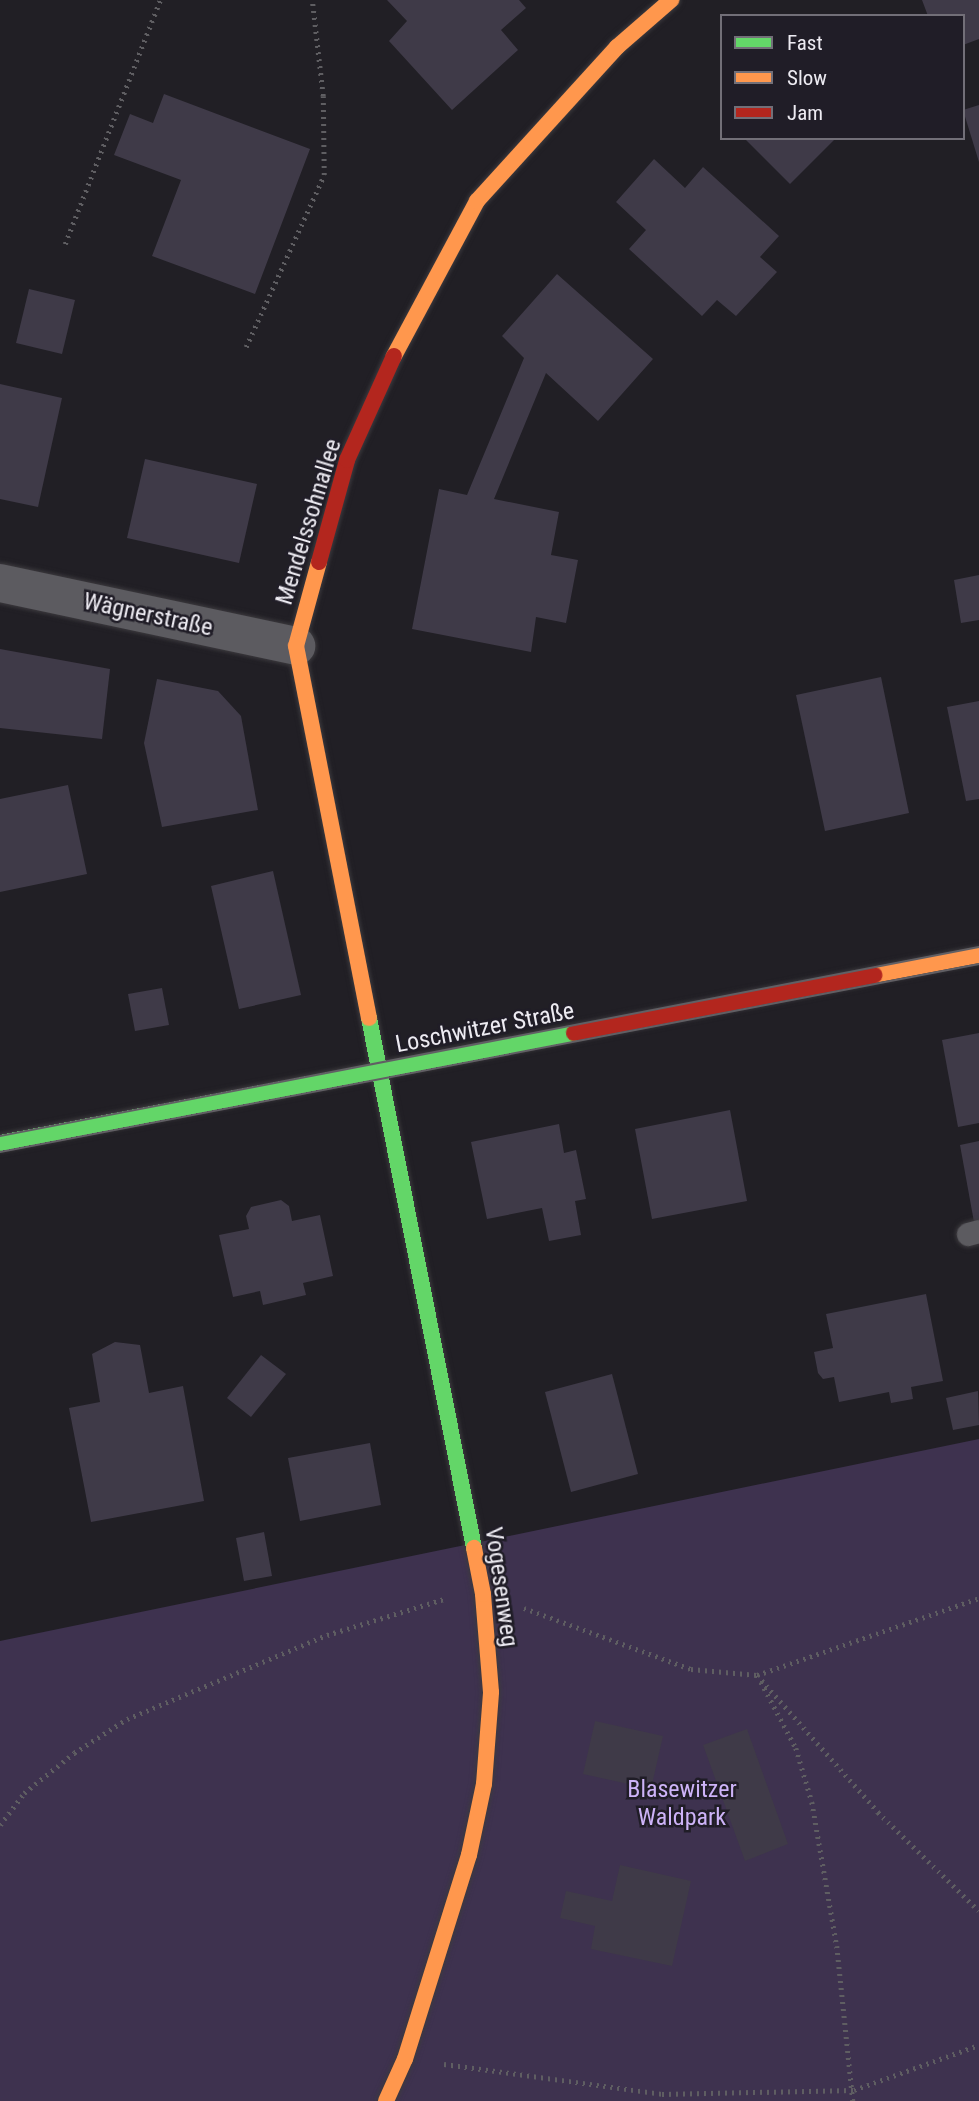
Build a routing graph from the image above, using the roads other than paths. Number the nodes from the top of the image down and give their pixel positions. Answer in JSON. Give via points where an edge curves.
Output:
{"nodes":[{"id":1,"x":671,"y":0,"type":"edge"},
{"id":2,"x":0,"y":583,"type":"edge"},
{"id":3,"x":296,"y":646,"type":"junction"},
{"id":4,"x":979,"y":955,"type":"edge"},
{"id":5,"x":380,"y":1072,"type":"junction"},
{"id":6,"x":0,"y":1143,"type":"edge"},
{"id":7,"x":386,"y":2101,"type":"edge"}],
"edges":[{"from":1,"to":3,"type":"street","name":"Mendelssohnallee","via":[[617,47],[477,201],[402,338],[348,460]]},
{"from":2,"to":3,"type":"street","name":"Wägnerstraße"},
{"from":3,"to":5,"type":"street","name":"Mendelssohnallee"},
{"from":4,"to":5,"type":"street","name":"Loschwitzer Straße"},
{"from":5,"to":6,"type":"street","name":"Loschwitzer Straße"},
{"from":5,"to":7,"type":"street","name":"Vogesenweg","via":[[483,1594],[491,1692],[484,1784],[469,1855],[405,2059]]}]}
